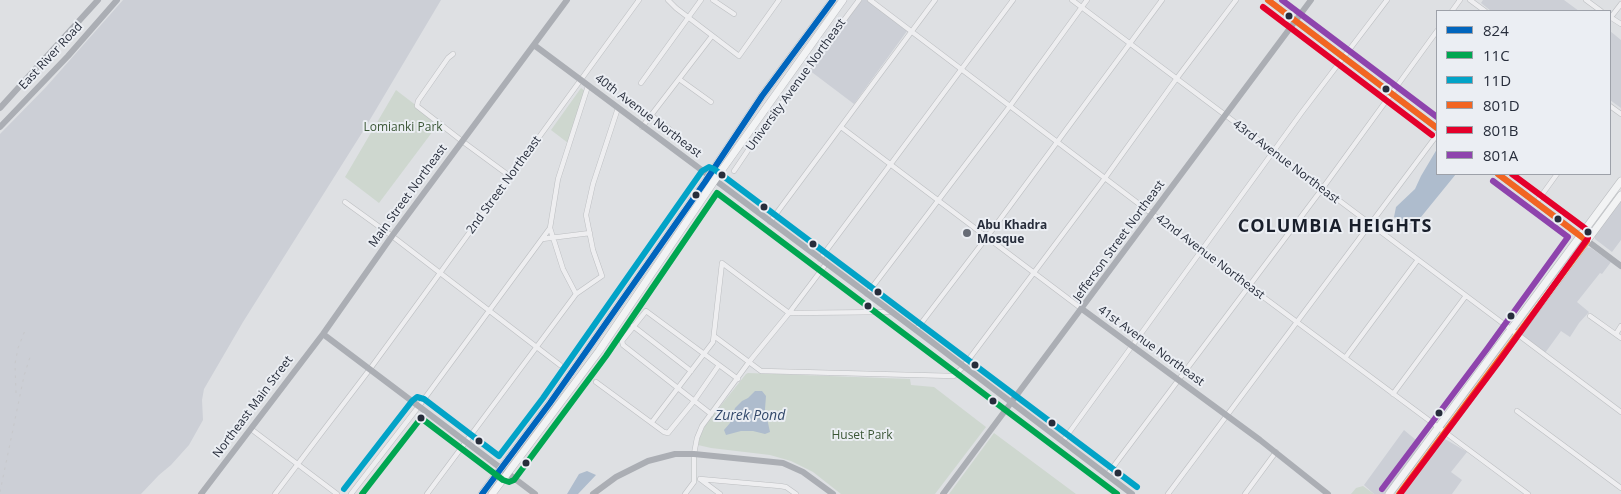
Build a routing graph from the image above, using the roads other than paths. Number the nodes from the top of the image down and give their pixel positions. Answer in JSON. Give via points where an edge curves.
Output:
{"nodes":[{"id":1,"x":98,"y":0,"type":"edge"},
{"id":2,"x":117,"y":0,"type":"edge"},
{"id":3,"x":567,"y":0,"type":"edge"},
{"id":4,"x":639,"y":0,"type":"edge"},
{"id":5,"x":668,"y":0,"type":"edge"},
{"id":6,"x":701,"y":0,"type":"edge"},
{"id":7,"x":713,"y":0,"type":"edge"},
{"id":8,"x":779,"y":0,"type":"edge"},
{"id":9,"x":833,"y":0,"type":"edge"},
{"id":10,"x":843,"y":0,"type":"edge"},
{"id":11,"x":859,"y":0,"type":"edge"},
{"id":12,"x":870,"y":0,"type":"edge"},
{"id":13,"x":935,"y":0,"type":"edge"},
{"id":14,"x":1013,"y":0,"type":"edge"},
{"id":15,"x":1072,"y":0,"type":"edge"},
{"id":16,"x":1087,"y":0,"type":"edge"},
{"id":17,"x":1162,"y":0,"type":"edge"},
{"id":18,"x":1236,"y":0,"type":"edge"},
{"id":19,"x":1268,"y":0,"type":"edge"},
{"id":20,"x":1311,"y":0,"type":"edge"},
{"id":21,"x":1387,"y":0,"type":"edge"},
{"id":22,"x":1470,"y":0,"type":"edge"},
{"id":23,"x":1586,"y":0,"type":"edge"},
{"id":24,"x":1621,"y":4,"type":"edge"},
{"id":25,"x":1082,"y":8,"type":"junction"},
{"id":26,"x":1484,"y":10,"type":"edge"},
{"id":27,"x":1600,"y":10,"type":"edge"},
{"id":28,"x":734,"y":14,"type":"dead end"},
{"id":29,"x":1611,"y":16,"type":"edge"},
{"id":30,"x":688,"y":17,"type":"junction"},
{"id":31,"x":1295,"y":21,"type":"junction"},
{"id":32,"x":911,"y":31,"type":"junction"},
{"id":33,"x":1436,"y":33,"type":"edge"},
{"id":34,"x":712,"y":36,"type":"junction"},
{"id":35,"x":1129,"y":43,"type":"junction"},
{"id":36,"x":534,"y":45,"type":"junction"},
{"id":37,"x":453,"y":54,"type":"dead end"},
{"id":38,"x":1343,"y":57,"type":"junction"},
{"id":39,"x":961,"y":69,"type":"junction"},
{"id":40,"x":679,"y":78,"type":"junction"},
{"id":41,"x":1177,"y":78,"type":"junction"},
{"id":42,"x":581,"y":80,"type":"junction"},
{"id":43,"x":641,"y":83,"type":"dead end"},
{"id":44,"x":588,"y":86,"type":"junction"},
{"id":45,"x":1392,"y":94,"type":"junction"},
{"id":46,"x":711,"y":102,"type":"dead end"},
{"id":47,"x":1,"y":106,"type":"edge"},
{"id":48,"x":1010,"y":106,"type":"junction"},
{"id":49,"x":618,"y":108,"type":"junction"},
{"id":50,"x":15,"y":112,"type":"junction"},
{"id":51,"x":651,"y":115,"type":"junction"},
{"id":52,"x":1225,"y":116,"type":"junction"},
{"id":53,"x":642,"y":126,"type":"junction"},
{"id":54,"x":0,"y":127,"type":"edge"},
{"id":55,"x":841,"y":127,"type":"junction"},
{"id":56,"x":1436,"y":127,"type":"edge"},
{"id":57,"x":678,"y":136,"type":"dead end"},
{"id":58,"x":1436,"y":136,"type":"edge"},
{"id":59,"x":462,"y":141,"type":"junction"},
{"id":60,"x":1057,"y":142,"type":"junction"},
{"id":61,"x":1273,"y":152,"type":"junction"},
{"id":62,"x":890,"y":165,"type":"junction"},
{"id":63,"x":734,"y":171,"type":"dead end"},
{"id":64,"x":1499,"y":175,"type":"edge"},
{"id":65,"x":1556,"y":175,"type":"edge"},
{"id":66,"x":511,"y":176,"type":"junction"},
{"id":67,"x":712,"y":178,"type":"junction"},
{"id":68,"x":1105,"y":178,"type":"junction"},
{"id":69,"x":1621,"y":181,"type":"edge"},
{"id":70,"x":1322,"y":189,"type":"junction"},
{"id":71,"x":1621,"y":195,"type":"edge"},
{"id":72,"x":938,"y":201,"type":"junction"},
{"id":73,"x":345,"y":202,"type":"dead end"},
{"id":74,"x":1536,"y":202,"type":"junction"},
{"id":75,"x":1153,"y":214,"type":"junction"},
{"id":76,"x":770,"y":222,"type":"junction"},
{"id":77,"x":1369,"y":224,"type":"junction"},
{"id":78,"x":550,"y":228,"type":"junction"},
{"id":79,"x":590,"y":233,"type":"junction"},
{"id":80,"x":1580,"y":235,"type":"junction"},
{"id":81,"x":392,"y":236,"type":"junction"},
{"id":82,"x":987,"y":237,"type":"junction"},
{"id":83,"x":553,"y":238,"type":"junction"},
{"id":84,"x":542,"y":239,"type":"junction"},
{"id":85,"x":1587,"y":241,"type":"junction"},
{"id":86,"x":1201,"y":250,"type":"junction"},
{"id":87,"x":820,"y":259,"type":"junction"},
{"id":88,"x":1417,"y":260,"type":"junction"},
{"id":89,"x":826,"y":264,"type":"junction"},
{"id":90,"x":1621,"y":266,"type":"edge"},
{"id":91,"x":439,"y":272,"type":"junction"},
{"id":92,"x":1034,"y":273,"type":"junction"},
{"id":93,"x":1249,"y":286,"type":"junction"},
{"id":94,"x":576,"y":294,"type":"junction"},
{"id":95,"x":867,"y":294,"type":"junction"},
{"id":96,"x":1465,"y":297,"type":"junction"},
{"id":97,"x":1082,"y":309,"type":"junction"},
{"id":98,"x":488,"y":310,"type":"junction"},
{"id":99,"x":890,"y":312,"type":"junction"},
{"id":100,"x":789,"y":314,"type":"junction"},
{"id":101,"x":1590,"y":316,"type":"dead end"},
{"id":102,"x":1298,"y":323,"type":"junction"},
{"id":103,"x":633,"y":326,"type":"junction"},
{"id":104,"x":1621,"y":326,"type":"edge"},
{"id":105,"x":916,"y":330,"type":"junction"},
{"id":106,"x":1514,"y":333,"type":"junction"},
{"id":107,"x":323,"y":334,"type":"junction"},
{"id":108,"x":1616,"y":334,"type":"junction"},
{"id":109,"x":714,"y":336,"type":"junction"},
{"id":110,"x":1621,"y":338,"type":"edge"},
{"id":111,"x":1131,"y":346,"type":"junction"},
{"id":112,"x":537,"y":347,"type":"junction"},
{"id":113,"x":704,"y":354,"type":"junction"},
{"id":114,"x":1346,"y":358,"type":"junction"},
{"id":115,"x":749,"y":362,"type":"junction"},
{"id":116,"x":560,"y":365,"type":"dead end"},
{"id":117,"x":720,"y":365,"type":"junction"},
{"id":118,"x":964,"y":366,"type":"junction"},
{"id":119,"x":370,"y":370,"type":"junction"},
{"id":120,"x":691,"y":371,"type":"junction"},
{"id":121,"x":738,"y":379,"type":"junction"},
{"id":122,"x":1178,"y":380,"type":"junction"},
{"id":123,"x":596,"y":382,"type":"dead end"},
{"id":124,"x":678,"y":388,"type":"junction"},
{"id":125,"x":1393,"y":394,"type":"junction"},
{"id":126,"x":694,"y":401,"type":"junction"},
{"id":127,"x":1011,"y":403,"type":"junction"},
{"id":128,"x":419,"y":406,"type":"junction"},
{"id":129,"x":1517,"y":410,"type":"dead end"},
{"id":130,"x":1621,"y":412,"type":"edge"},
{"id":131,"x":711,"y":414,"type":"junction"},
{"id":132,"x":1228,"y":416,"type":"junction"},
{"id":133,"x":652,"y":422,"type":"junction"},
{"id":134,"x":1438,"y":428,"type":"junction"},
{"id":135,"x":251,"y":429,"type":"junction"},
{"id":136,"x":1445,"y":432,"type":"junction"},
{"id":137,"x":1063,"y":441,"type":"junction"},
{"id":138,"x":467,"y":442,"type":"junction"},
{"id":139,"x":1276,"y":452,"type":"junction"},
{"id":140,"x":694,"y":454,"type":"junction"},
{"id":141,"x":298,"y":464,"type":"junction"},
{"id":142,"x":501,"y":468,"type":"junction"},
{"id":143,"x":508,"y":474,"type":"junction"},
{"id":144,"x":1107,"y":475,"type":"junction"},
{"id":145,"x":1402,"y":476,"type":"junction"},
{"id":146,"x":694,"y":478,"type":"junction"},
{"id":147,"x":700,"y":479,"type":"junction"},
{"id":148,"x":1409,"y":481,"type":"junction"},
{"id":149,"x":1621,"y":488,"type":"edge"},
{"id":150,"x":1323,"y":493,"type":"edge"},
{"id":151,"x":201,"y":494,"type":"edge"},
{"id":152,"x":275,"y":494,"type":"edge"},
{"id":153,"x":337,"y":494,"type":"edge"},
{"id":154,"x":351,"y":494,"type":"edge"},
{"id":155,"x":428,"y":494,"type":"edge"},
{"id":156,"x":482,"y":494,"type":"edge"},
{"id":157,"x":492,"y":494,"type":"edge"},
{"id":158,"x":535,"y":494,"type":"edge"},
{"id":159,"x":593,"y":494,"type":"edge"},
{"id":160,"x":685,"y":494,"type":"edge"},
{"id":161,"x":720,"y":494,"type":"edge"},
{"id":162,"x":796,"y":494,"type":"edge"},
{"id":163,"x":833,"y":494,"type":"edge"},
{"id":164,"x":943,"y":494,"type":"edge"},
{"id":165,"x":1132,"y":494,"type":"edge"},
{"id":166,"x":1168,"y":494,"type":"edge"},
{"id":167,"x":1245,"y":494,"type":"edge"},
{"id":168,"x":1389,"y":494,"type":"edge"},
{"id":169,"x":1399,"y":494,"type":"edge"},
{"id":170,"x":1528,"y":494,"type":"edge"}],
"edges":[{"from":1,"to":47,"type":"street","name":"East River Road"},
{"from":2,"to":50,"type":"street","name":"East River Road"},
{"from":3,"to":36,"type":"street","name":"Main Street Northeast"},
{"from":4,"to":42,"type":"street","name":"2nd Street Northeast"},
{"from":5,"to":30,"type":"street"},
{"from":6,"to":30,"type":"street"},
{"from":7,"to":28,"type":"street"},
{"from":8,"to":34,"type":"street","via":[[739,56]]},
{"from":9,"to":67,"type":"main road","name":"University Avenue Northeast","via":[[762,96]]},
{"from":10,"to":67,"type":"main road","name":"University Avenue Northeast"},
{"from":11,"to":63,"type":"street","name":"University Avenue Northeast"},
{"from":12,"to":32,"type":"street","name":"42nd Avenue Northeast"},
{"from":13,"to":32,"type":"street"},
{"from":14,"to":39,"type":"street"},
{"from":15,"to":25,"type":"street","name":"43rd Avenue Northeast"},
{"from":16,"to":25,"type":"street"},
{"from":17,"to":35,"type":"street"},
{"from":18,"to":41,"type":"street"},
{"from":19,"to":31,"type":"street"},
{"from":20,"to":31,"type":"street","name":"Jefferson Street Northeast"},
{"from":21,"to":38,"type":"street"},
{"from":22,"to":26,"type":"street"},
{"from":23,"to":27,"type":"street"},
{"from":24,"to":29,"type":"street"},
{"from":25,"to":35,"type":"street","name":"43rd Avenue Northeast"},
{"from":25,"to":48,"type":"street"},
{"from":30,"to":34,"type":"street"},
{"from":30,"to":43,"type":"street"},
{"from":31,"to":38,"type":"street"},
{"from":31,"to":52,"type":"street","name":"Jefferson Street Northeast"},
{"from":32,"to":39,"type":"street","name":"42nd Avenue Northeast"},
{"from":32,"to":55,"type":"street"},
{"from":33,"to":45,"type":"street"},
{"from":34,"to":40,"type":"street"},
{"from":35,"to":41,"type":"street","name":"43rd Avenue Northeast"},
{"from":35,"to":60,"type":"street"},
{"from":36,"to":42,"type":"street","name":"40th Avenue Northeast"},
{"from":36,"to":59,"type":"street","name":"Main Street Northeast"},
{"from":37,"to":59,"type":"street","via":[[417,106]]},
{"from":38,"to":45,"type":"street"},
{"from":38,"to":61,"type":"street"},
{"from":39,"to":48,"type":"street","name":"42nd Avenue Northeast"},
{"from":39,"to":62,"type":"street"},
{"from":40,"to":46,"type":"street"},
{"from":40,"to":51,"type":"street"},
{"from":41,"to":52,"type":"street","name":"43rd Avenue Northeast"},
{"from":41,"to":68,"type":"street"},
{"from":42,"to":44,"type":"street","name":"40th Avenue Northeast"},
{"from":42,"to":66,"type":"street","name":"2nd Street Northeast"},
{"from":44,"to":49,"type":"street","name":"40th Avenue Northeast"},
{"from":44,"to":78,"type":"street","via":[[558,179]]},
{"from":45,"to":56,"type":"street"},
{"from":45,"to":70,"type":"street"},
{"from":47,"to":50,"type":"street"},
{"from":48,"to":60,"type":"street","name":"42nd Avenue Northeast"},
{"from":48,"to":72,"type":"street"},
{"from":49,"to":53,"type":"street","name":"40th Avenue Northeast"},
{"from":49,"to":79,"type":"street","via":[[586,215]]},
{"from":50,"to":54,"type":"street","name":"East River Road"},
{"from":51,"to":53,"type":"street"},
{"from":51,"to":57,"type":"street"},
{"from":52,"to":61,"type":"street","name":"43rd Avenue Northeast"},
{"from":52,"to":75,"type":"street","name":"Jefferson Street Northeast"},
{"from":53,"to":67,"type":"street","name":"40th Avenue Northeast"},
{"from":55,"to":62,"type":"street","name":"41st Avenue Northeast"},
{"from":55,"to":76,"type":"street"},
{"from":58,"to":77,"type":"street"},
{"from":59,"to":66,"type":"street"},
{"from":59,"to":81,"type":"street","name":"Main Street Northeast"},
{"from":60,"to":68,"type":"street","name":"42nd Avenue Northeast"},
{"from":60,"to":82,"type":"street"},
{"from":61,"to":70,"type":"street","name":"43rd Avenue Northeast"},
{"from":61,"to":86,"type":"street"},
{"from":62,"to":72,"type":"street","name":"41st Avenue Northeast"},
{"from":62,"to":87,"type":"street"},
{"from":64,"to":74,"type":"street"},
{"from":65,"to":74,"type":"street"},
{"from":66,"to":91,"type":"street","name":"2nd Street Northeast"},
{"from":67,"to":76,"type":"street","name":"40th Avenue Northeast"},
{"from":67,"to":142,"type":"main road","name":"University Avenue Northeast"},
{"from":67,"to":143,"type":"main road","name":"University Avenue Northeast","via":[[599,351]]},
{"from":68,"to":75,"type":"street","name":"42nd Avenue Northeast"},
{"from":68,"to":92,"type":"street"},
{"from":69,"to":80,"type":"main road"},
{"from":70,"to":77,"type":"street","name":"43rd Avenue Northeast"},
{"from":70,"to":93,"type":"street"},
{"from":71,"to":85,"type":"main road"},
{"from":72,"to":82,"type":"street","name":"41st Avenue Northeast"},
{"from":72,"to":95,"type":"street"},
{"from":73,"to":81,"type":"street"},
{"from":74,"to":80,"type":"street"},
{"from":75,"to":86,"type":"street","name":"42nd Avenue Northeast"},
{"from":75,"to":97,"type":"street","name":"Jefferson Street Northeast"},
{"from":76,"to":87,"type":"street","name":"40th Avenue Northeast"},
{"from":77,"to":88,"type":"street","name":"43rd Avenue Northeast"},
{"from":77,"to":102,"type":"street"},
{"from":78,"to":83,"type":"street"},
{"from":78,"to":84,"type":"street"},
{"from":79,"to":83,"type":"street"},
{"from":79,"to":94,"type":"street","via":[[602,276]]},
{"from":80,"to":85,"type":"street"},
{"from":80,"to":106,"type":"main road"},
{"from":81,"to":91,"type":"street"},
{"from":81,"to":107,"type":"street","name":"Main Street Northeast"},
{"from":82,"to":92,"type":"street","name":"41st Avenue Northeast"},
{"from":82,"to":105,"type":"street"},
{"from":83,"to":84,"type":"street"},
{"from":83,"to":94,"type":"street"},
{"from":84,"to":98,"type":"street"},
{"from":85,"to":90,"type":"street"},
{"from":85,"to":106,"type":"main road"},
{"from":86,"to":93,"type":"street","name":"42nd Avenue Northeast"},
{"from":86,"to":111,"type":"street"},
{"from":87,"to":89,"type":"street","name":"40th Avenue Northeast"},
{"from":88,"to":96,"type":"street","name":"43rd Avenue Northeast"},
{"from":88,"to":114,"type":"street"},
{"from":89,"to":95,"type":"street","name":"40th Avenue Northeast"},
{"from":89,"to":100,"type":"street"},
{"from":91,"to":98,"type":"street"},
{"from":91,"to":119,"type":"street","name":"2nd Street Northeast"},
{"from":92,"to":97,"type":"street","name":"41st Avenue Northeast"},
{"from":92,"to":118,"type":"street"},
{"from":93,"to":102,"type":"street","name":"42nd Avenue Northeast"},
{"from":93,"to":122,"type":"street"},
{"from":94,"to":112,"type":"street"},
{"from":95,"to":99,"type":"street","name":"40th Avenue Northeast"},
{"from":96,"to":106,"type":"street","name":"43rd Avenue Northeast"},
{"from":96,"to":125,"type":"street"},
{"from":97,"to":111,"type":"street","name":"41st Avenue Northeast"},
{"from":97,"to":127,"type":"street","name":"Jefferson Street Northeast"},
{"from":98,"to":112,"type":"street"},
{"from":98,"to":128,"type":"street"},
{"from":99,"to":100,"type":"street"},
{"from":99,"to":105,"type":"street","name":"40th Avenue Northeast"},
{"from":100,"to":109,"type":"street","via":[[722,263]]},
{"from":100,"to":115,"type":"street"},
{"from":101,"to":108,"type":"street"},
{"from":102,"to":114,"type":"street","name":"42nd Avenue Northeast"},
{"from":102,"to":132,"type":"street"},
{"from":103,"to":113,"type":"street","via":[[646,311]]},
{"from":103,"to":120,"type":"street"},
{"from":103,"to":124,"type":"street","via":[[622,341],[623,345]]},
{"from":104,"to":108,"type":"street"},
{"from":105,"to":118,"type":"street","name":"40th Avenue Northeast"},
{"from":106,"to":130,"type":"street","name":"43rd Avenue Northeast"},
{"from":106,"to":134,"type":"main road"},
{"from":106,"to":136,"type":"main road"},
{"from":107,"to":119,"type":"street"},
{"from":107,"to":135,"type":"street","name":"Northeast Main Street"},
{"from":108,"to":110,"type":"street"},
{"from":109,"to":113,"type":"street"},
{"from":109,"to":115,"type":"street"},
{"from":111,"to":122,"type":"street","name":"41st Avenue Northeast"},
{"from":111,"to":137,"type":"street"},
{"from":112,"to":116,"type":"street"},
{"from":112,"to":138,"type":"street"},
{"from":113,"to":117,"type":"street"},
{"from":113,"to":120,"type":"street"},
{"from":114,"to":125,"type":"street","name":"42nd Avenue Northeast"},
{"from":115,"to":118,"type":"street","via":[[761,371],[954,376]]},
{"from":115,"to":121,"type":"street"},
{"from":117,"to":121,"type":"street"},
{"from":117,"to":126,"type":"street"},
{"from":118,"to":127,"type":"street","name":"40th Avenue Northeast"},
{"from":119,"to":128,"type":"street"},
{"from":119,"to":141,"type":"street","name":"2nd Street Northeast"},
{"from":120,"to":124,"type":"street"},
{"from":121,"to":131,"type":"street"},
{"from":122,"to":132,"type":"street","name":"41st Avenue Northeast"},
{"from":122,"to":144,"type":"street"},
{"from":123,"to":133,"type":"street"},
{"from":124,"to":126,"type":"street"},
{"from":124,"to":133,"type":"street"},
{"from":125,"to":134,"type":"street","name":"42nd Avenue Northeast"},
{"from":126,"to":131,"type":"street"},
{"from":126,"to":133,"type":"street","via":[[668,433]]},
{"from":127,"to":137,"type":"street","name":"40th Avenue Northeast"},
{"from":127,"to":164,"type":"street","name":"Jefferson Street Northeast"},
{"from":128,"to":138,"type":"street"},
{"from":128,"to":154,"type":"street"},
{"from":129,"to":149,"type":"street"},
{"from":131,"to":140,"type":"street","via":[[698,433]]},
{"from":132,"to":139,"type":"street","name":"41st Avenue Northeast"},
{"from":132,"to":166,"type":"street"},
{"from":134,"to":136,"type":"street","name":"42nd Avenue Northeast"},
{"from":134,"to":145,"type":"main road"},
{"from":135,"to":141,"type":"street"},
{"from":135,"to":151,"type":"street","name":"Northeast Main Street"},
{"from":136,"to":148,"type":"main road"},
{"from":136,"to":170,"type":"street","name":"42nd Avenue Northeast"},
{"from":137,"to":144,"type":"street","name":"40th Avenue Northeast"},
{"from":138,"to":142,"type":"street"},
{"from":138,"to":155,"type":"street"},
{"from":139,"to":150,"type":"street","name":"41st Avenue Northeast"},
{"from":139,"to":167,"type":"street"},
{"from":140,"to":146,"type":"street"},
{"from":140,"to":159,"type":"street","via":[[675,454],[648,461],[616,476]]},
{"from":140,"to":163,"type":"street","via":[[783,463],[804,472]]},
{"from":141,"to":152,"type":"street","name":"2nd Street Northeast"},
{"from":141,"to":153,"type":"street"},
{"from":142,"to":143,"type":"street"},
{"from":142,"to":156,"type":"main road","name":"University Avenue Northeast"},
{"from":143,"to":157,"type":"main road","name":"University Avenue Northeast"},
{"from":143,"to":158,"type":"street"},
{"from":144,"to":165,"type":"street","name":"40th Avenue Northeast"},
{"from":145,"to":148,"type":"street"},
{"from":145,"to":168,"type":"main road"},
{"from":146,"to":147,"type":"street"},
{"from":146,"to":160,"type":"street"},
{"from":147,"to":161,"type":"street"},
{"from":147,"to":162,"type":"street","via":[[780,486]]},
{"from":148,"to":169,"type":"main road"}]}
